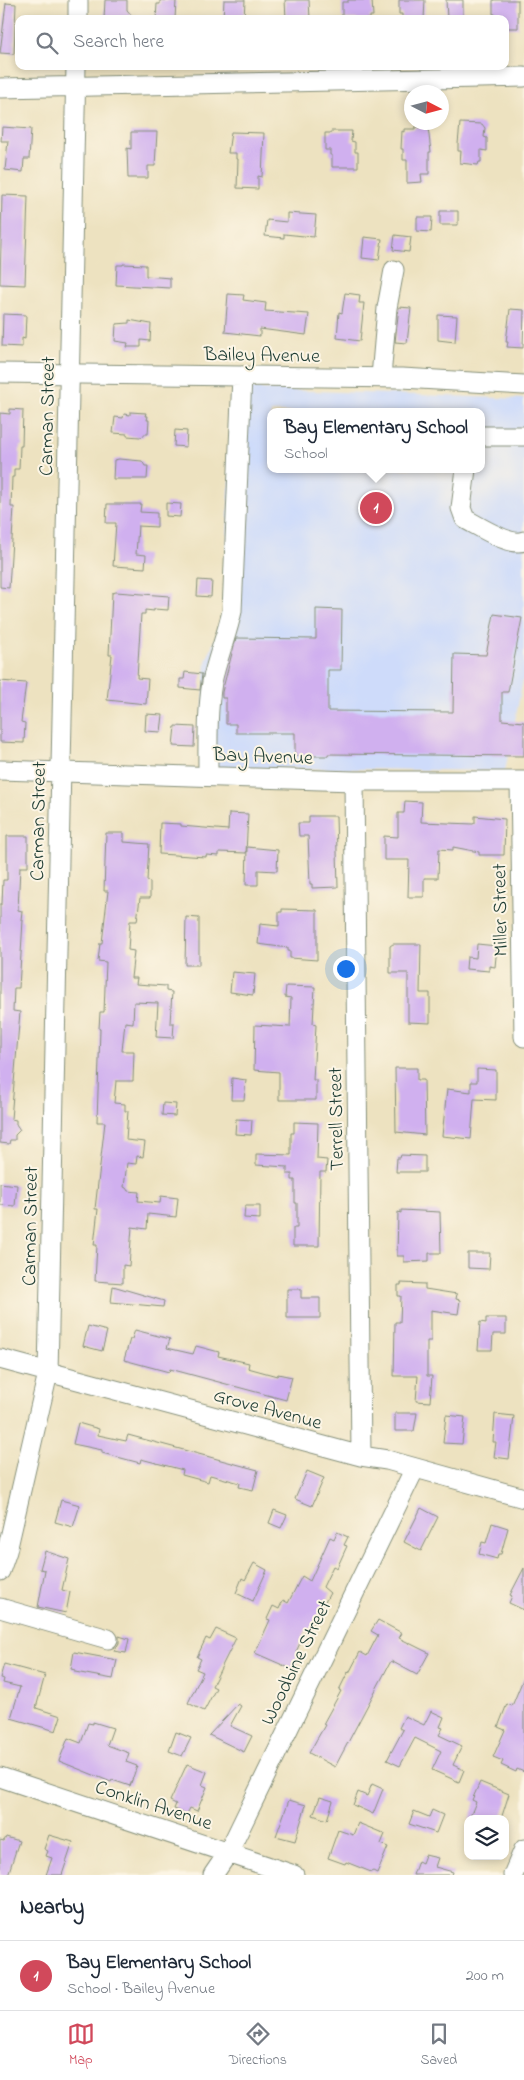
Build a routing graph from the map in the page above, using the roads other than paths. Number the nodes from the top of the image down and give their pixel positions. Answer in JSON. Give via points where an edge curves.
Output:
{"nodes":[{"id":1,"x":78,"y":0,"type":"edge"},
{"id":2,"x":78,"y":15,"type":"edge"},
{"id":3,"x":76,"y":70,"type":"edge"},
{"id":4,"x":524,"y":77,"type":"edge"},
{"id":5,"x":75,"y":86,"type":"junction"},
{"id":6,"x":0,"y":88,"type":"edge"},
{"id":7,"x":394,"y":270,"type":"dead end"},
{"id":8,"x":0,"y":373,"type":"edge"},
{"id":9,"x":69,"y":374,"type":"junction"},
{"id":10,"x":242,"y":376,"type":"junction"},
{"id":11,"x":381,"y":378,"type":"junction"},
{"id":12,"x":524,"y":384,"type":"edge"},
{"id":13,"x":485,"y":436,"type":"edge"},
{"id":14,"x":524,"y":436,"type":"edge"},
{"id":15,"x":465,"y":473,"type":"edge"},
{"id":16,"x":524,"y":541,"type":"edge"},
{"id":17,"x":0,"y":770,"type":"edge"},
{"id":18,"x":61,"y":770,"type":"junction"},
{"id":19,"x":208,"y":776,"type":"junction"},
{"id":20,"x":354,"y":781,"type":"junction"},
{"id":21,"x":522,"y":782,"type":"edge"},
{"id":22,"x":524,"y":1037,"type":"edge"},
{"id":23,"x":0,"y":1359,"type":"edge"},
{"id":24,"x":48,"y":1372,"type":"junction"},
{"id":25,"x":362,"y":1456,"type":"junction"},
{"id":26,"x":416,"y":1468,"type":"junction"},
{"id":27,"x":524,"y":1498,"type":"edge"},
{"id":28,"x":0,"y":1571,"type":"edge"},
{"id":29,"x":0,"y":1608,"type":"edge"},
{"id":30,"x":108,"y":1640,"type":"dead end"},
{"id":31,"x":0,"y":1777,"type":"edge"},
{"id":32,"x":524,"y":1849,"type":"edge"},
{"id":33,"x":228,"y":1852,"type":"junction"},
{"id":34,"x":213,"y":1875,"type":"edge"},
{"id":35,"x":294,"y":1875,"type":"edge"},
{"id":36,"x":513,"y":1875,"type":"edge"}],
"edges":[{"from":1,"to":2,"type":"street"},
{"from":3,"to":5,"type":"street","name":"Carman Street"},
{"from":4,"to":5,"type":"street"},
{"from":5,"to":6,"type":"street"},
{"from":5,"to":9,"type":"street","name":"Carman Street"},
{"from":7,"to":11,"type":"street"},
{"from":8,"to":9,"type":"street","name":"Bailey Avenue"},
{"from":9,"to":10,"type":"street","name":"Bailey Avenue"},
{"from":9,"to":18,"type":"street","name":"Carman Street"},
{"from":10,"to":11,"type":"street","name":"Bailey Avenue"},
{"from":10,"to":19,"type":"street","via":[[232,611],[209,700]]},
{"from":11,"to":12,"type":"street","name":"Bailey Avenue"},
{"from":13,"to":14,"type":"street"},
{"from":15,"to":16,"type":"street","via":[[461,508],[465,519],[510,542],[518,544]]},
{"from":17,"to":18,"type":"street","name":"Bay Avenue"},
{"from":18,"to":19,"type":"street","name":"Bay Avenue"},
{"from":18,"to":24,"type":"street","name":"Carman Street"},
{"from":19,"to":20,"type":"street","name":"Bay Avenue"},
{"from":20,"to":21,"type":"street","name":"Bay Avenue"},
{"from":20,"to":25,"type":"street","name":"Terrell Street"},
{"from":21,"to":22,"type":"street","name":"Miller Street"},
{"from":23,"to":24,"type":"street","name":"Grove Avenue"},
{"from":24,"to":25,"type":"street","name":"Grove Avenue"},
{"from":24,"to":28,"type":"street","name":"Carman Street"},
{"from":25,"to":26,"type":"street","name":"Grove Avenue"},
{"from":26,"to":27,"type":"street","name":"Grove Avenue"},
{"from":26,"to":33,"type":"street","name":"Woodbine Street"},
{"from":29,"to":30,"type":"street"},
{"from":31,"to":33,"type":"street","name":"Conklin Avenue"},
{"from":32,"to":36,"type":"street"},
{"from":33,"to":34,"type":"street","name":"Woodbine Street"},
{"from":33,"to":35,"type":"street","name":"Conklin Avenue"}]}
